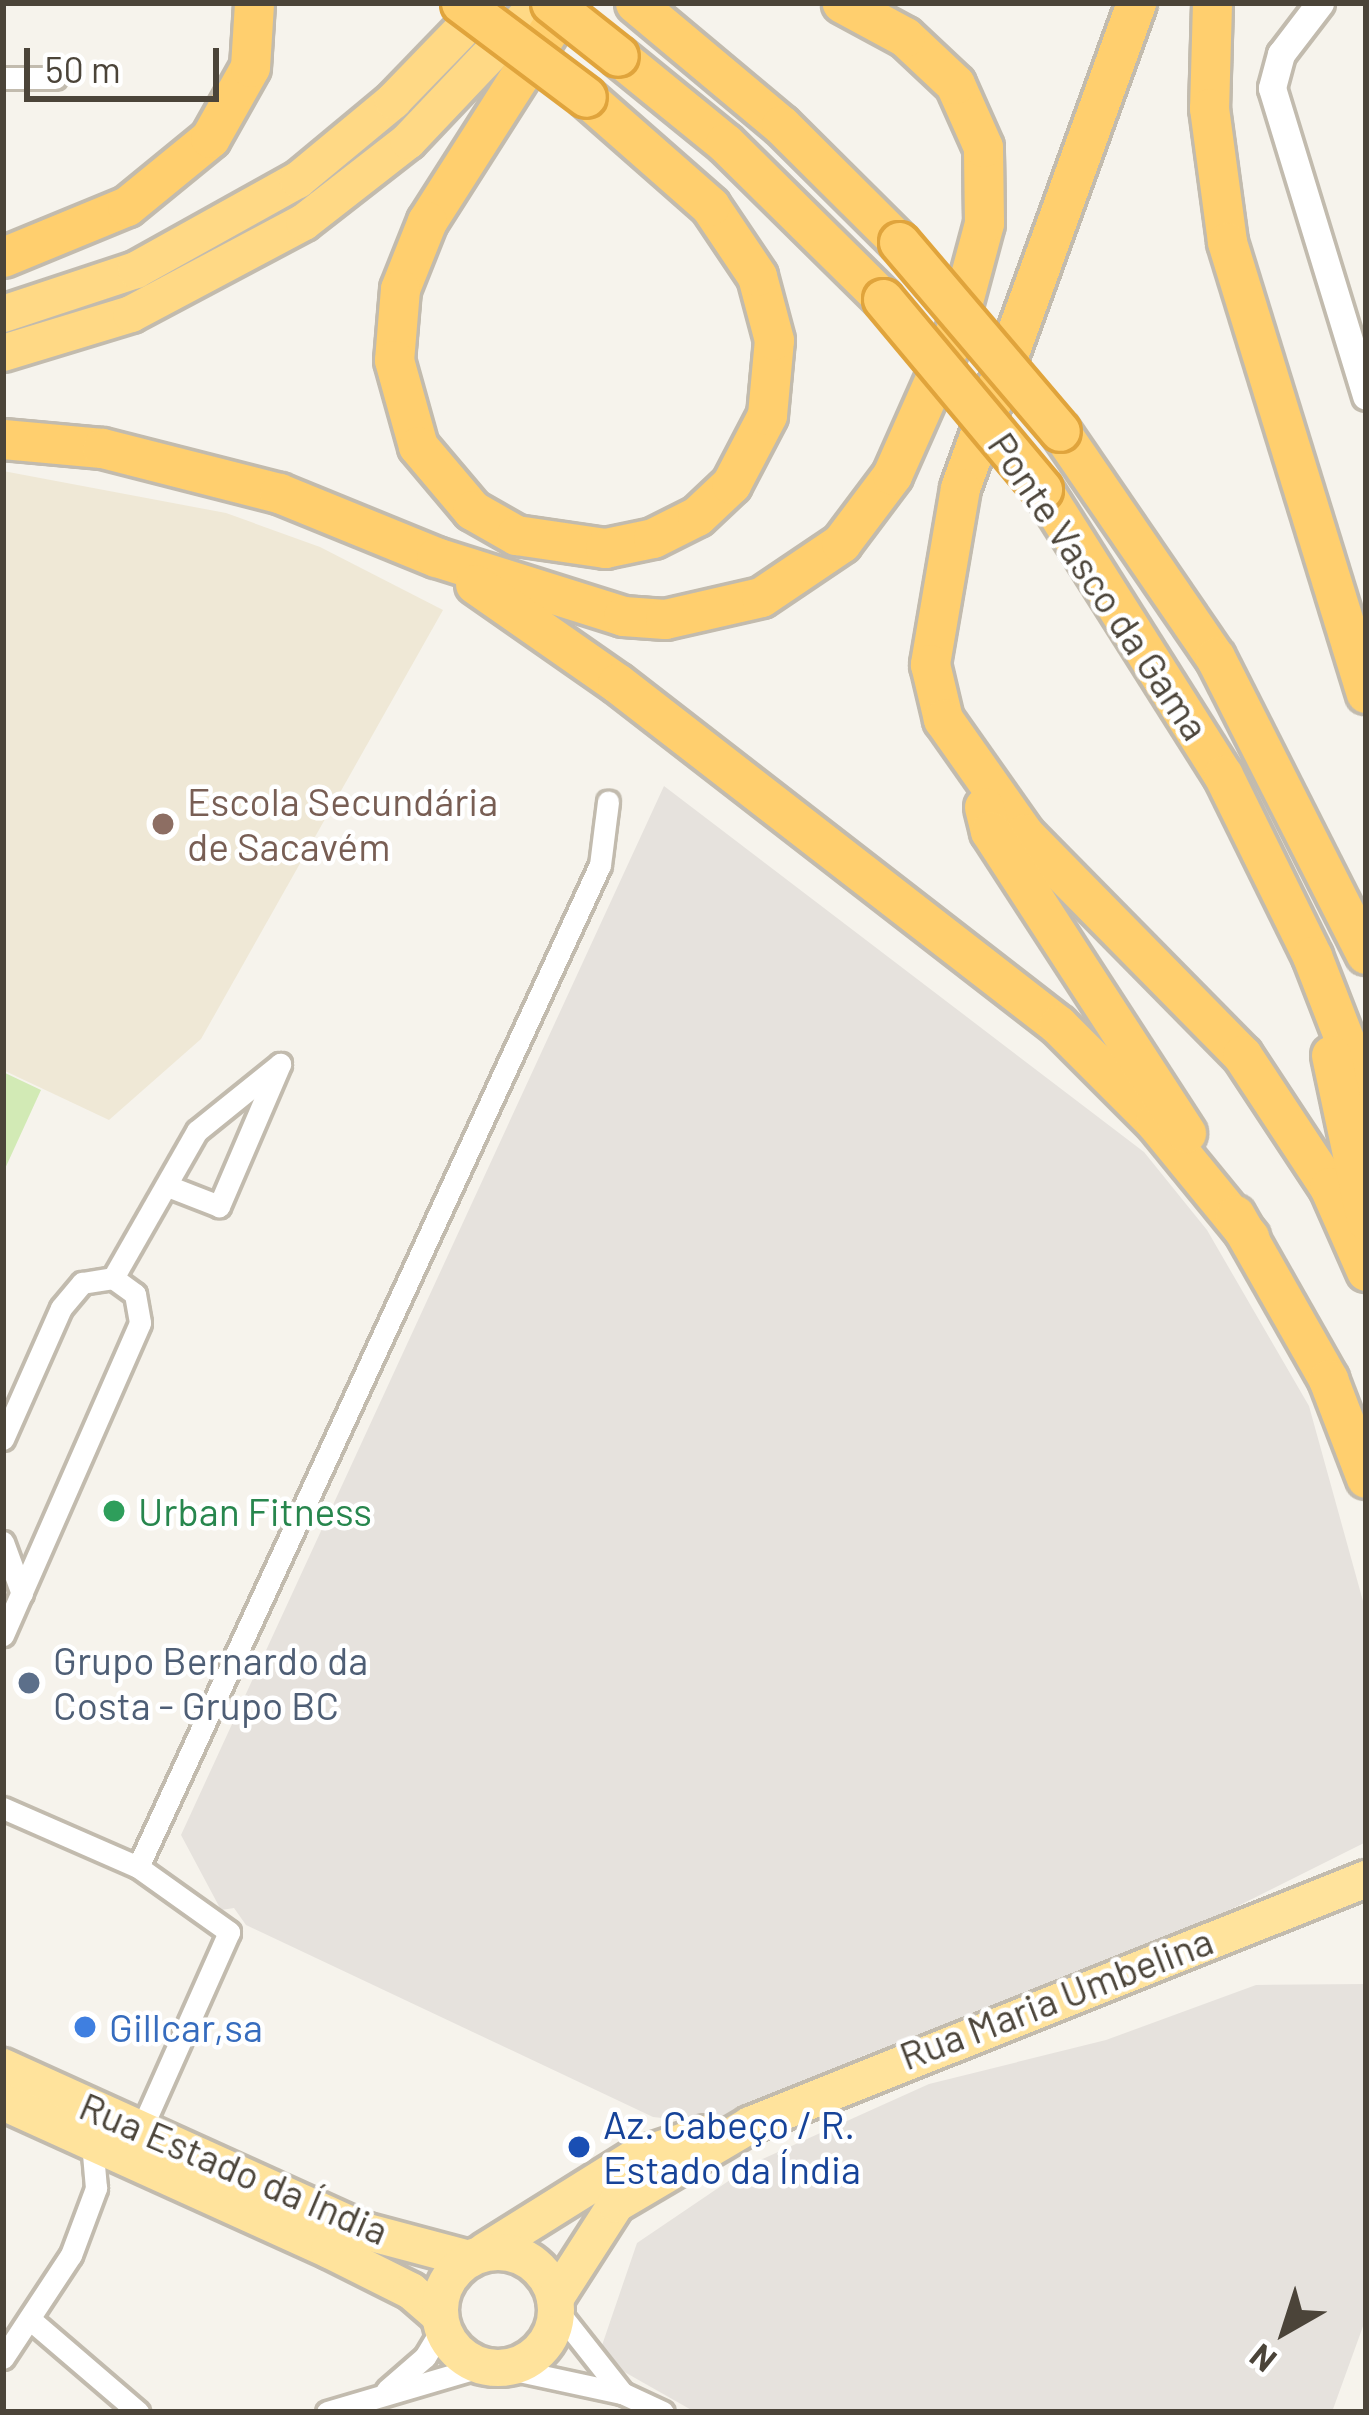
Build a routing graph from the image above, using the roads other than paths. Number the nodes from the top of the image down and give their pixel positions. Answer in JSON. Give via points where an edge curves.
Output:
{"nodes":[{"id":1,"x":254,"y":3,"type":"edge"},
{"id":2,"x":461,"y":3,"type":"edge"},
{"id":3,"x":488,"y":3,"type":"edge"},
{"id":4,"x":539,"y":3,"type":"edge"},
{"id":5,"x":550,"y":3,"type":"edge"},
{"id":6,"x":566,"y":3,"type":"edge"},
{"id":7,"x":842,"y":3,"type":"edge"},
{"id":8,"x":1136,"y":3,"type":"edge"},
{"id":9,"x":1212,"y":3,"type":"edge"},
{"id":10,"x":1320,"y":3,"type":"edge"},
{"id":11,"x":643,"y":8,"type":"edge"},
{"id":12,"x":3,"y":78,"type":"edge"},
{"id":13,"x":55,"y":78,"type":"dead end"},
{"id":14,"x":3,"y":257,"type":"edge"},
{"id":15,"x":3,"y":314,"type":"edge"},
{"id":16,"x":3,"y":353,"type":"edge"},
{"id":17,"x":1366,"y":397,"type":"edge"},
{"id":18,"x":3,"y":439,"type":"edge"},
{"id":19,"x":436,"y":557,"type":"junction"},
{"id":20,"x":1366,"y":693,"type":"edge"},
{"id":21,"x":971,"y":758,"type":"junction"},
{"id":22,"x":608,"y":802,"type":"dead end"},
{"id":23,"x":1298,"y":808,"type":"junction"},
{"id":24,"x":1366,"y":909,"type":"edge"},
{"id":25,"x":1366,"y":954,"type":"edge"},
{"id":26,"x":1312,"y":956,"type":"junction"},
{"id":27,"x":1366,"y":1095,"type":"edge"},
{"id":28,"x":170,"y":1187,"type":"junction"},
{"id":29,"x":1366,"y":1220,"type":"edge"},
{"id":30,"x":1249,"y":1238,"type":"junction"},
{"id":31,"x":1366,"y":1270,"type":"edge"},
{"id":32,"x":113,"y":1278,"type":"junction"},
{"id":33,"x":3,"y":1438,"type":"edge"},
{"id":34,"x":1366,"y":1478,"type":"edge"},
{"id":35,"x":3,"y":1542,"type":"edge"},
{"id":36,"x":12,"y":1591,"type":"edge"},
{"id":37,"x":3,"y":1635,"type":"edge"},
{"id":38,"x":3,"y":1808,"type":"edge"},
{"id":39,"x":138,"y":1868,"type":"junction"},
{"id":40,"x":1366,"y":1879,"type":"edge"},
{"id":41,"x":3,"y":2067,"type":"edge"},
{"id":42,"x":3,"y":2102,"type":"edge"},
{"id":43,"x":749,"y":2125,"type":"junction"},
{"id":44,"x":141,"y":2130,"type":"junction"},
{"id":45,"x":92,"y":2142,"type":"junction"},
{"id":46,"x":476,"y":2255,"type":"junction"},
{"id":47,"x":555,"y":2304,"type":"junction"},
{"id":48,"x":32,"y":2321,"type":"junction"},
{"id":49,"x":441,"y":2322,"type":"junction"},
{"id":50,"x":3,"y":2358,"type":"edge"},
{"id":51,"x":494,"y":2367,"type":"junction"},
{"id":52,"x":622,"y":2393,"type":"junction"},
{"id":53,"x":382,"y":2394,"type":"junction"},
{"id":54,"x":138,"y":2412,"type":"edge"},
{"id":55,"x":327,"y":2412,"type":"edge"},
{"id":56,"x":663,"y":2412,"type":"edge"}],
"edges":[{"from":1,"to":14,"type":"highway","via":[[250,68],[210,138],[127,206]]},
{"from":2,"to":6,"type":"highway","bridge":true,"via":[[586,97],[682,176],[757,276],[774,340],[766,415],[731,484],[697,516],[653,538],[605,548],[516,535],[472,510],[418,446],[394,360],[400,289],[427,221]]},
{"from":3,"to":15,"type":"highway","via":[[393,101],[298,180],[136,270]]},
{"from":4,"to":16,"type":"highway","via":[[421,129],[304,222],[131,314]]},
{"from":5,"to":26,"type":"highway","name":"Ponte Vasco da Gama","bridge":true,"via":[[724,142],[883,299],[1042,489],[1172,684]]},
{"from":7,"to":19,"type":"highway","via":[[905,37],[955,84],[978,131],[987,185],[954,335],[872,507],[841,543],[761,597],[665,619],[574,606]]},
{"from":8,"to":21,"type":"highway","via":[[960,488],[945,554],[930,664],[944,718]]},
{"from":9,"to":20,"type":"highway","via":[[1209,108],[1227,242]]},
{"from":10,"to":17,"type":"street","via":[[1281,55],[1272,88]]},
{"from":11,"to":23,"type":"highway","name":"Ponte Vasco da Gama","bridge":true,"via":[[899,242],[1060,431],[1215,657]]},
{"from":12,"to":13,"type":"street"},
{"from":18,"to":19,"type":"highway","via":[[102,448],[279,493]]},
{"from":19,"to":30,"type":"highway","via":[[617,682],[1058,1025],[1155,1122]]},
{"from":21,"to":30,"type":"highway","via":[[990,831]]},
{"from":21,"to":31,"type":"highway","via":[[1024,834],[1242,1055],[1329,1187]]},
{"from":22,"to":39,"type":"street","via":[[600,865]]},
{"from":23,"to":24,"type":"highway"},
{"from":23,"to":25,"type":"highway","name":"Ponte Vasco da Gama"},
{"from":26,"to":27,"type":"highway","name":"Ponte Vasco da Gama"},
{"from":26,"to":29,"type":"highway"},
{"from":28,"to":28,"type":"street","via":[[219,1206],[280,1064],[197,1131]]},
{"from":28,"to":32,"type":"street"},
{"from":30,"to":34,"type":"highway","via":[[1328,1379]]},
{"from":32,"to":33,"type":"street","via":[[82,1282],[61,1308]]},
{"from":32,"to":36,"type":"street","via":[[135,1294],[140,1323]]},
{"from":35,"to":36,"type":"street"},
{"from":36,"to":37,"type":"street"},
{"from":38,"to":39,"type":"street"},
{"from":39,"to":44,"type":"street","via":[[230,1932]]},
{"from":40,"to":43,"type":"main road","name":"Rua Maria Umbelina"},
{"from":41,"to":44,"type":"main road","name":"Rua Estado da Índia"},
{"from":42,"to":45,"type":"main road","name":"Rua Estado da Índia"},
{"from":43,"to":46,"type":"main road","name":"Rua Maria Umbelina","via":[[634,2158]]},
{"from":43,"to":47,"type":"main road","name":"Rua Maria Umbelina","via":[[616,2204]]},
{"from":44,"to":46,"type":"main road","name":"Rua Estado da Índia","via":[[364,2230]]},
{"from":45,"to":48,"type":"street","via":[[96,2188],[71,2255]]},
{"from":45,"to":49,"type":"main road","name":"Rua Estado da Índia","via":[[352,2261]]},
{"from":46,"to":47,"type":"main road","via":[[529,2260]]},
{"from":46,"to":49,"type":"main road","via":[[452,2273]]},
{"from":47,"to":51,"type":"main road","via":[[536,2354]]},
{"from":47,"to":52,"type":"street"},
{"from":48,"to":50,"type":"street"},
{"from":48,"to":54,"type":"street"},
{"from":49,"to":51,"type":"main road","via":[[452,2346]]},
{"from":49,"to":53,"type":"street","via":[[424,2357]]},
{"from":51,"to":52,"type":"street"},
{"from":51,"to":53,"type":"street"},
{"from":52,"to":56,"type":"street"},
{"from":53,"to":55,"type":"street"}]}
